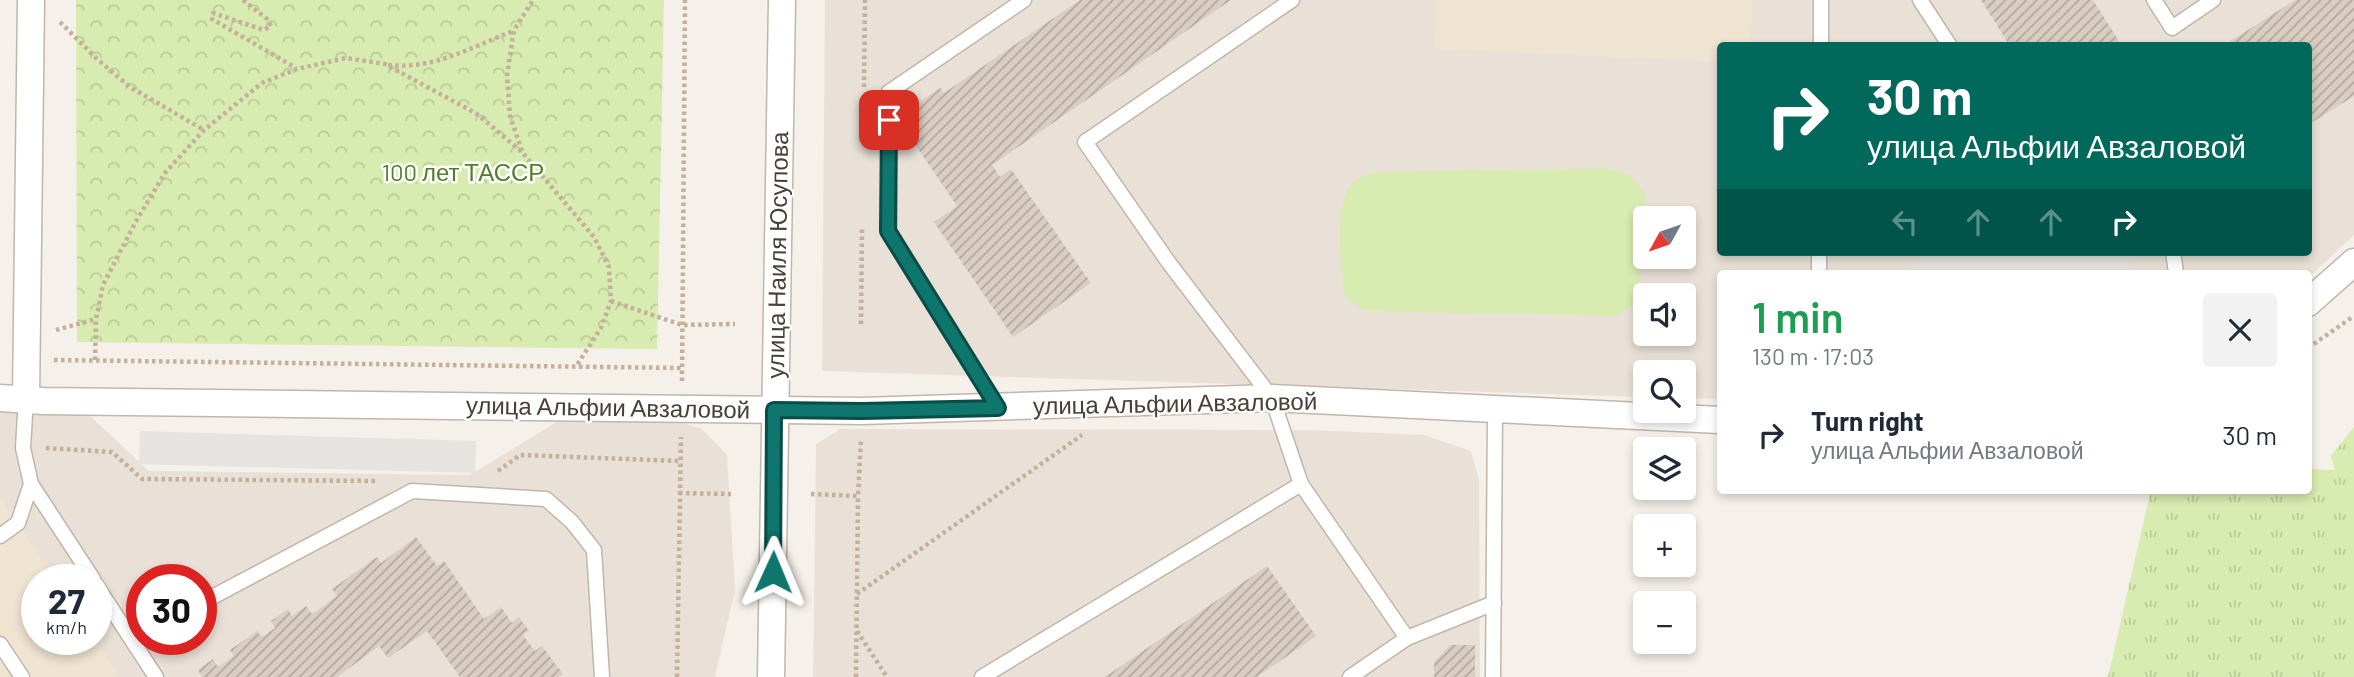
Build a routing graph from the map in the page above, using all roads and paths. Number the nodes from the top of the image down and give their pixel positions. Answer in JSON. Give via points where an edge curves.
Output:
{"nodes":[{"id":1,"x":31,"y":0,"type":"edge"},
{"id":2,"x":243,"y":0,"type":"edge"},
{"id":3,"x":533,"y":0,"type":"edge"},
{"id":4,"x":685,"y":0,"type":"edge"},
{"id":5,"x":782,"y":0,"type":"edge"},
{"id":6,"x":1292,"y":0,"type":"edge"},
{"id":7,"x":1821,"y":0,"type":"edge"},
{"id":8,"x":1920,"y":0,"type":"edge"},
{"id":9,"x":2154,"y":0,"type":"edge"},
{"id":10,"x":2213,"y":0,"type":"edge"},
{"id":11,"x":1021,"y":1,"type":"edge"},
{"id":12,"x":54,"y":16,"type":"dead end"},
{"id":13,"x":514,"y":30,"type":"junction"},
{"id":14,"x":1821,"y":42,"type":"edge"},
{"id":15,"x":1947,"y":42,"type":"edge"},
{"id":16,"x":384,"y":64,"type":"junction"},
{"id":17,"x":297,"y":69,"type":"junction"},
{"id":18,"x":204,"y":130,"type":"junction"},
{"id":19,"x":522,"y":152,"type":"junction"},
{"id":20,"x":2354,"y":262,"type":"edge"},
{"id":21,"x":2312,"y":299,"type":"edge"},
{"id":22,"x":611,"y":302,"type":"junction"},
{"id":23,"x":2354,"y":316,"type":"edge"},
{"id":24,"x":96,"y":319,"type":"junction"},
{"id":25,"x":735,"y":324,"type":"dead end"},
{"id":26,"x":682,"y":325,"type":"junction"},
{"id":27,"x":46,"y":333,"type":"dead end"},
{"id":28,"x":2312,"y":345,"type":"edge"},
{"id":29,"x":46,"y":360,"type":"dead end"},
{"id":30,"x":95,"y":360,"type":"junction"},
{"id":31,"x":577,"y":366,"type":"junction"},
{"id":32,"x":682,"y":368,"type":"junction"},
{"id":33,"x":682,"y":386,"type":"dead end"},
{"id":34,"x":1272,"y":398,"type":"junction"},
{"id":35,"x":13,"y":399,"type":"edge"},
{"id":36,"x":998,"y":408,"type":"junction"},
{"id":37,"x":774,"y":410,"type":"junction"},
{"id":38,"x":1495,"y":410,"type":"junction"},
{"id":39,"x":1717,"y":420,"type":"edge"},
{"id":40,"x":681,"y":433,"type":"dead end"},
{"id":41,"x":862,"y":434,"type":"dead end"},
{"id":42,"x":1083,"y":434,"type":"dead end"},
{"id":43,"x":23,"y":448,"type":"junction"},
{"id":44,"x":680,"y":461,"type":"junction"},
{"id":45,"x":491,"y":475,"type":"dead end"},
{"id":46,"x":387,"y":481,"type":"dead end"},
{"id":47,"x":31,"y":484,"type":"junction"},
{"id":48,"x":1301,"y":484,"type":"junction"},
{"id":49,"x":679,"y":493,"type":"junction"},
{"id":50,"x":731,"y":494,"type":"dead end"},
{"id":51,"x":811,"y":494,"type":"dead end"},
{"id":52,"x":858,"y":496,"type":"junction"},
{"id":53,"x":0,"y":536,"type":"edge"},
{"id":54,"x":83,"y":564,"type":"edge"},
{"id":55,"x":857,"y":594,"type":"junction"},
{"id":56,"x":217,"y":595,"type":"edge"},
{"id":57,"x":1494,"y":603,"type":"junction"},
{"id":58,"x":112,"y":605,"type":"edge"},
{"id":59,"x":126,"y":623,"type":"edge"},
{"id":60,"x":857,"y":630,"type":"junction"},
{"id":61,"x":1407,"y":638,"type":"junction"},
{"id":62,"x":0,"y":644,"type":"edge"},
{"id":63,"x":146,"y":655,"type":"edge"},
{"id":64,"x":22,"y":677,"type":"edge"},
{"id":65,"x":156,"y":677,"type":"edge"},
{"id":66,"x":602,"y":677,"type":"edge"},
{"id":67,"x":677,"y":677,"type":"edge"},
{"id":68,"x":771,"y":677,"type":"edge"},
{"id":69,"x":856,"y":677,"type":"edge"},
{"id":70,"x":887,"y":677,"type":"edge"},
{"id":71,"x":982,"y":677,"type":"edge"},
{"id":72,"x":1350,"y":677,"type":"edge"},
{"id":73,"x":1493,"y":677,"type":"edge"}],
"edges":[{"from":1,"to":35,"type":"street"},
{"from":2,"to":17,"type":"path","via":[[271,26],[264,30],[213,13],[212,19]]},
{"from":3,"to":13,"type":"path"},
{"from":4,"to":26,"type":"path"},
{"from":5,"to":37,"type":"street","name":"улица Наиля Юсупова"},
{"from":6,"to":34,"type":"lane","via":[[1085,142],[1168,263]]},
{"from":7,"to":14,"type":"lane"},
{"from":8,"to":15,"type":"lane"},
{"from":9,"to":10,"type":"lane","via":[[2172,28]]},
{"from":11,"to":36,"type":"lane","via":[[889,92],[888,231]]},
{"from":12,"to":18,"type":"path","via":[[130,87]]},
{"from":13,"to":16,"type":"path","via":[[443,60],[407,67]]},
{"from":13,"to":19,"type":"path","via":[[507,75],[510,116]]},
{"from":16,"to":17,"type":"path","via":[[346,58]]},
{"from":16,"to":19,"type":"path","via":[[477,114]]},
{"from":17,"to":18,"type":"path","via":[[262,83]]},
{"from":18,"to":24,"type":"path","via":[[165,173],[135,223],[103,285]]},
{"from":19,"to":22,"type":"path","via":[[594,237],[609,267]]},
{"from":20,"to":21,"type":"street"},
{"from":22,"to":26,"type":"path"},
{"from":22,"to":31,"type":"path"},
{"from":23,"to":28,"type":"path"},
{"from":24,"to":27,"type":"path"},
{"from":24,"to":30,"type":"path"},
{"from":25,"to":26,"type":"path"},
{"from":26,"to":32,"type":"path"},
{"from":29,"to":30,"type":"path"},
{"from":30,"to":31,"type":"path"},
{"from":31,"to":32,"type":"path"},
{"from":32,"to":33,"type":"path"},
{"from":34,"to":36,"type":"street","name":"улица Альфии Авзаловой"},
{"from":34,"to":38,"type":"street","name":"улица Альфии Авзаловой"},
{"from":34,"to":48,"type":"lane"},
{"from":35,"to":37,"type":"street","name":"улица Альфии Авзаловой"},
{"from":35,"to":43,"type":"lane"},
{"from":36,"to":37,"type":"street","name":"улица Альфии Авзаловой"},
{"from":37,"to":68,"type":"street","name":"улица Наиля Юсупова"},
{"from":38,"to":39,"type":"street","name":"улица Альфии Авзаловой"},
{"from":38,"to":57,"type":"lane"},
{"from":40,"to":44,"type":"path"},
{"from":41,"to":52,"type":"path"},
{"from":42,"to":55,"type":"path"},
{"from":43,"to":46,"type":"path","via":[[112,452],[142,479]]},
{"from":43,"to":47,"type":"lane"},
{"from":44,"to":45,"type":"path","via":[[520,455]]},
{"from":44,"to":49,"type":"path"},
{"from":47,"to":53,"type":"lane","via":[[18,523]]},
{"from":47,"to":54,"type":"lane"},
{"from":48,"to":61,"type":"lane"},
{"from":48,"to":71,"type":"lane"},
{"from":49,"to":50,"type":"path"},
{"from":49,"to":67,"type":"path"},
{"from":51,"to":52,"type":"path"},
{"from":52,"to":55,"type":"path"},
{"from":55,"to":60,"type":"path"},
{"from":56,"to":66,"type":"lane","via":[[412,491],[546,499],[572,522],[594,551]]},
{"from":57,"to":61,"type":"lane"},
{"from":57,"to":73,"type":"lane"},
{"from":58,"to":59,"type":"lane"},
{"from":60,"to":69,"type":"path"},
{"from":60,"to":70,"type":"path"},
{"from":61,"to":72,"type":"lane"},
{"from":62,"to":64,"type":"lane"},
{"from":63,"to":65,"type":"lane"}]}
